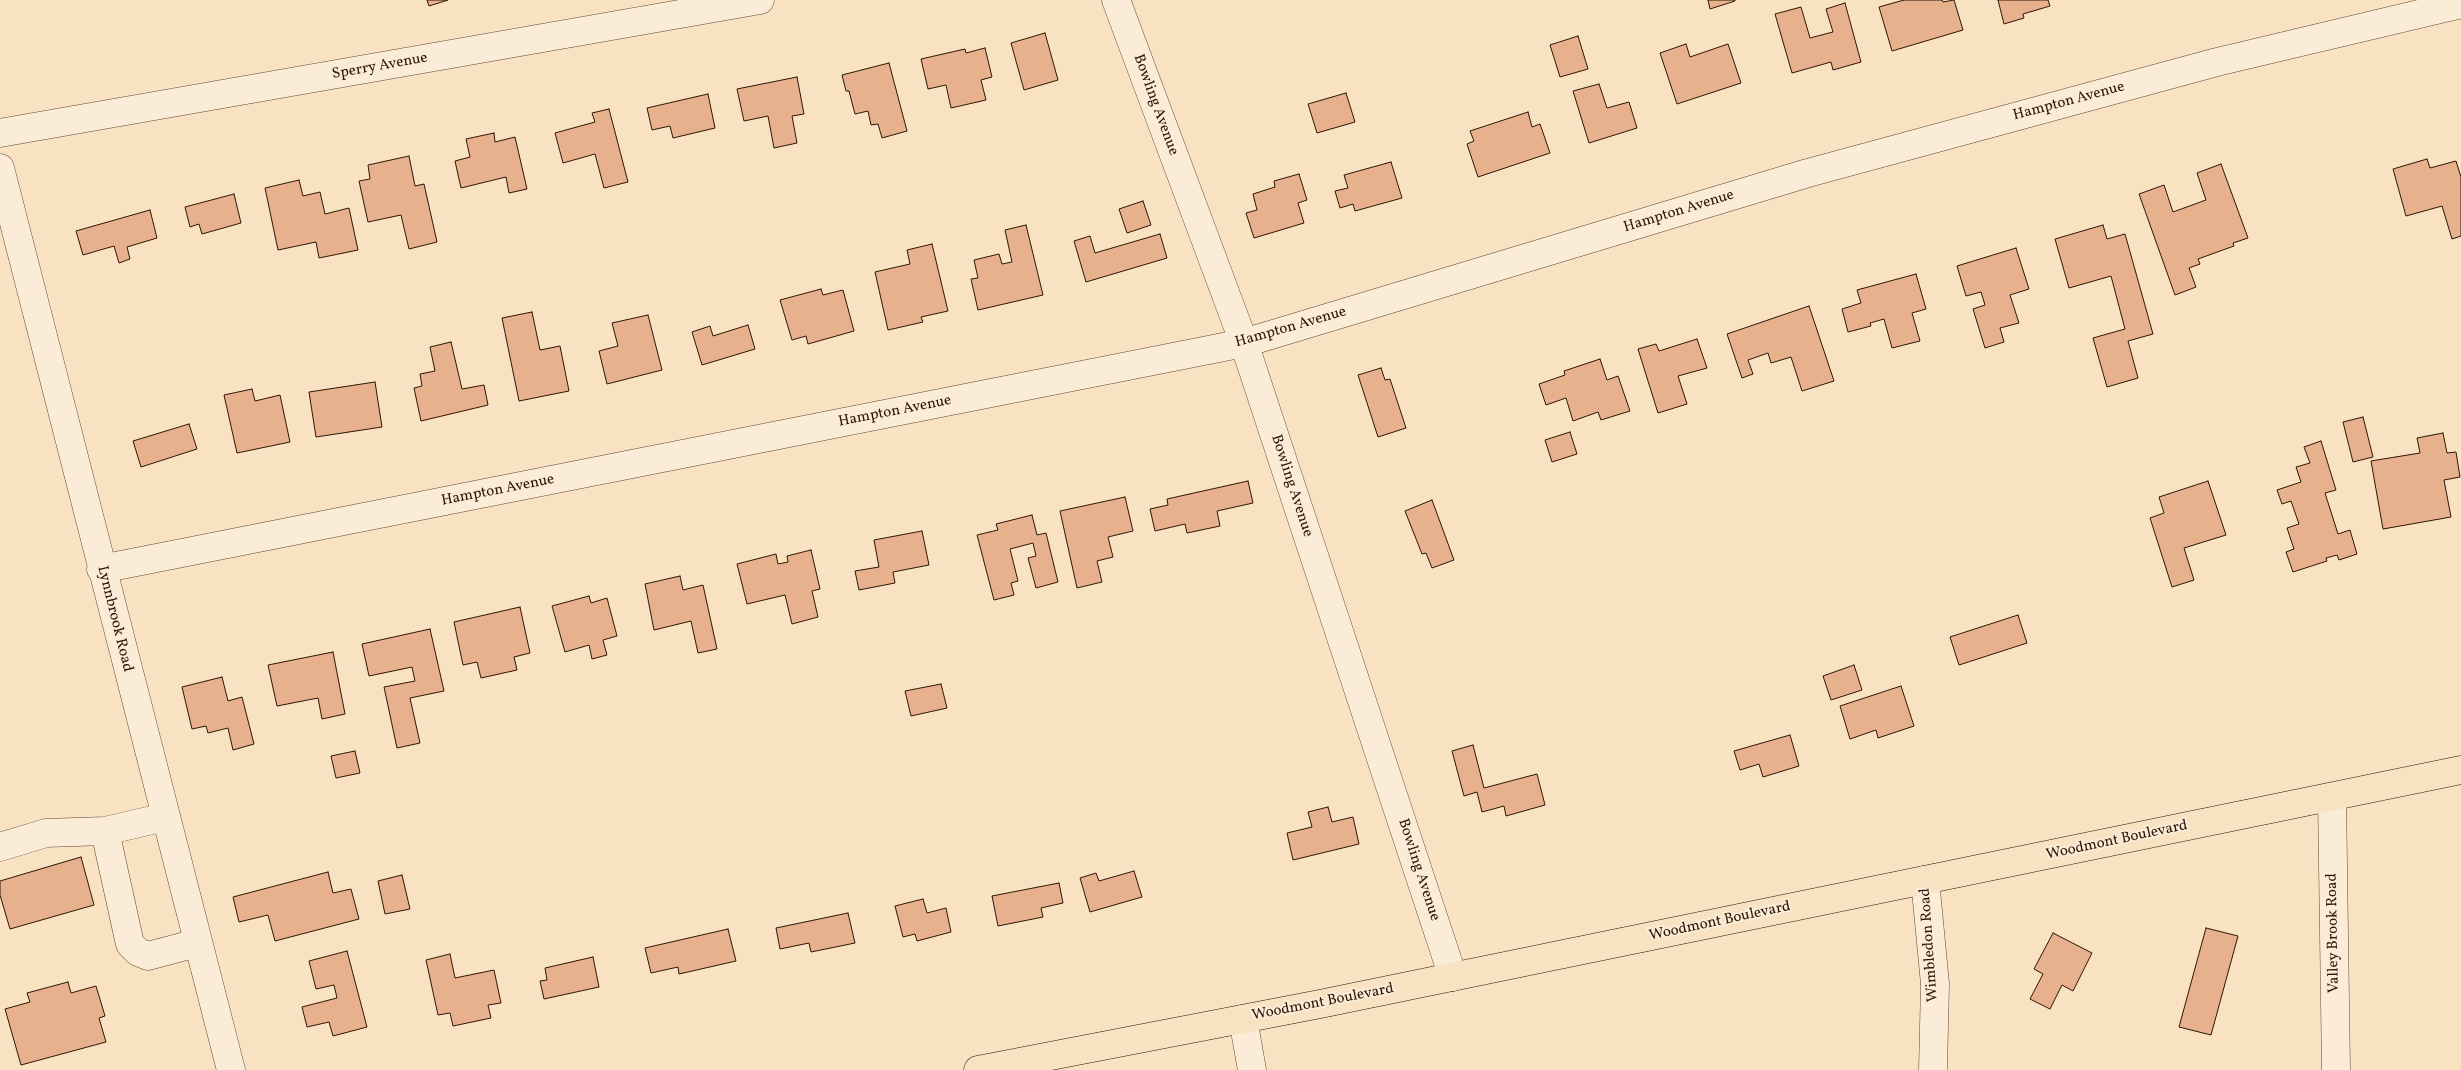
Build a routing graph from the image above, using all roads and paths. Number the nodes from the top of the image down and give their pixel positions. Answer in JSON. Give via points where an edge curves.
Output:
{"nodes":[{"id":1,"x":760,"y":0,"type":"edge"},
{"id":2,"x":1116,"y":0,"type":"edge"},
{"id":3,"x":2461,"y":4,"type":"edge"},
{"id":4,"x":0,"y":133,"type":"edge"},
{"id":5,"x":0,"y":168,"type":"edge"},
{"id":6,"x":1244,"y":344,"type":"junction"},
{"id":7,"x":101,"y":569,"type":"junction"},
{"id":8,"x":2461,"y":770,"type":"edge"},
{"id":9,"x":2332,"y":797,"type":"junction"},
{"id":10,"x":165,"y":817,"type":"junction"},
{"id":11,"x":106,"y":831,"type":"junction"},
{"id":12,"x":0,"y":847,"type":"edge"},
{"id":13,"x":1925,"y":880,"type":"junction"},
{"id":14,"x":197,"y":943,"type":"junction"},
{"id":15,"x":1453,"y":976,"type":"junction"},
{"id":16,"x":1243,"y":1019,"type":"junction"},
{"id":17,"x":231,"y":1070,"type":"edge"},
{"id":18,"x":978,"y":1070,"type":"edge"},
{"id":19,"x":1252,"y":1070,"type":"edge"},
{"id":20,"x":1933,"y":1070,"type":"edge"},
{"id":21,"x":2336,"y":1070,"type":"edge"}],
"edges":[{"from":1,"to":4,"type":"street","name":"Sperry Avenue"},
{"from":2,"to":6,"type":"street","name":"Bowling Avenue"},
{"from":3,"to":6,"type":"street","name":"Hampton Avenue","via":[[2217,62],[1808,173]]},
{"from":5,"to":7,"type":"street","name":"Lynnbrook Road"},
{"from":6,"to":7,"type":"street","name":"Hampton Avenue"},
{"from":6,"to":15,"type":"street","name":"Bowling Avenue"},
{"from":7,"to":10,"type":"street","name":"Lynnbrook Road"},
{"from":8,"to":9,"type":"main road","name":"Woodmont Boulevard"},
{"from":9,"to":13,"type":"main road","name":"Woodmont Boulevard"},
{"from":9,"to":21,"type":"street","name":"Valley Brook Road"},
{"from":10,"to":11,"type":"street"},
{"from":10,"to":14,"type":"street","name":"Lynnbrook Road"},
{"from":11,"to":12,"type":"street","via":[[46,833]]},
{"from":11,"to":14,"type":"street","via":[[130,944],[148,956]]},
{"from":13,"to":15,"type":"main road","name":"Woodmont Boulevard"},
{"from":13,"to":20,"type":"street","name":"Wimbledon Road","via":[[1935,984]]},
{"from":14,"to":17,"type":"street","name":"Lynnbrook Road"},
{"from":15,"to":16,"type":"main road","name":"Woodmont Boulevard"},
{"from":16,"to":18,"type":"main road","name":"Woodmont Boulevard"},
{"from":16,"to":19,"type":"street"}]}
